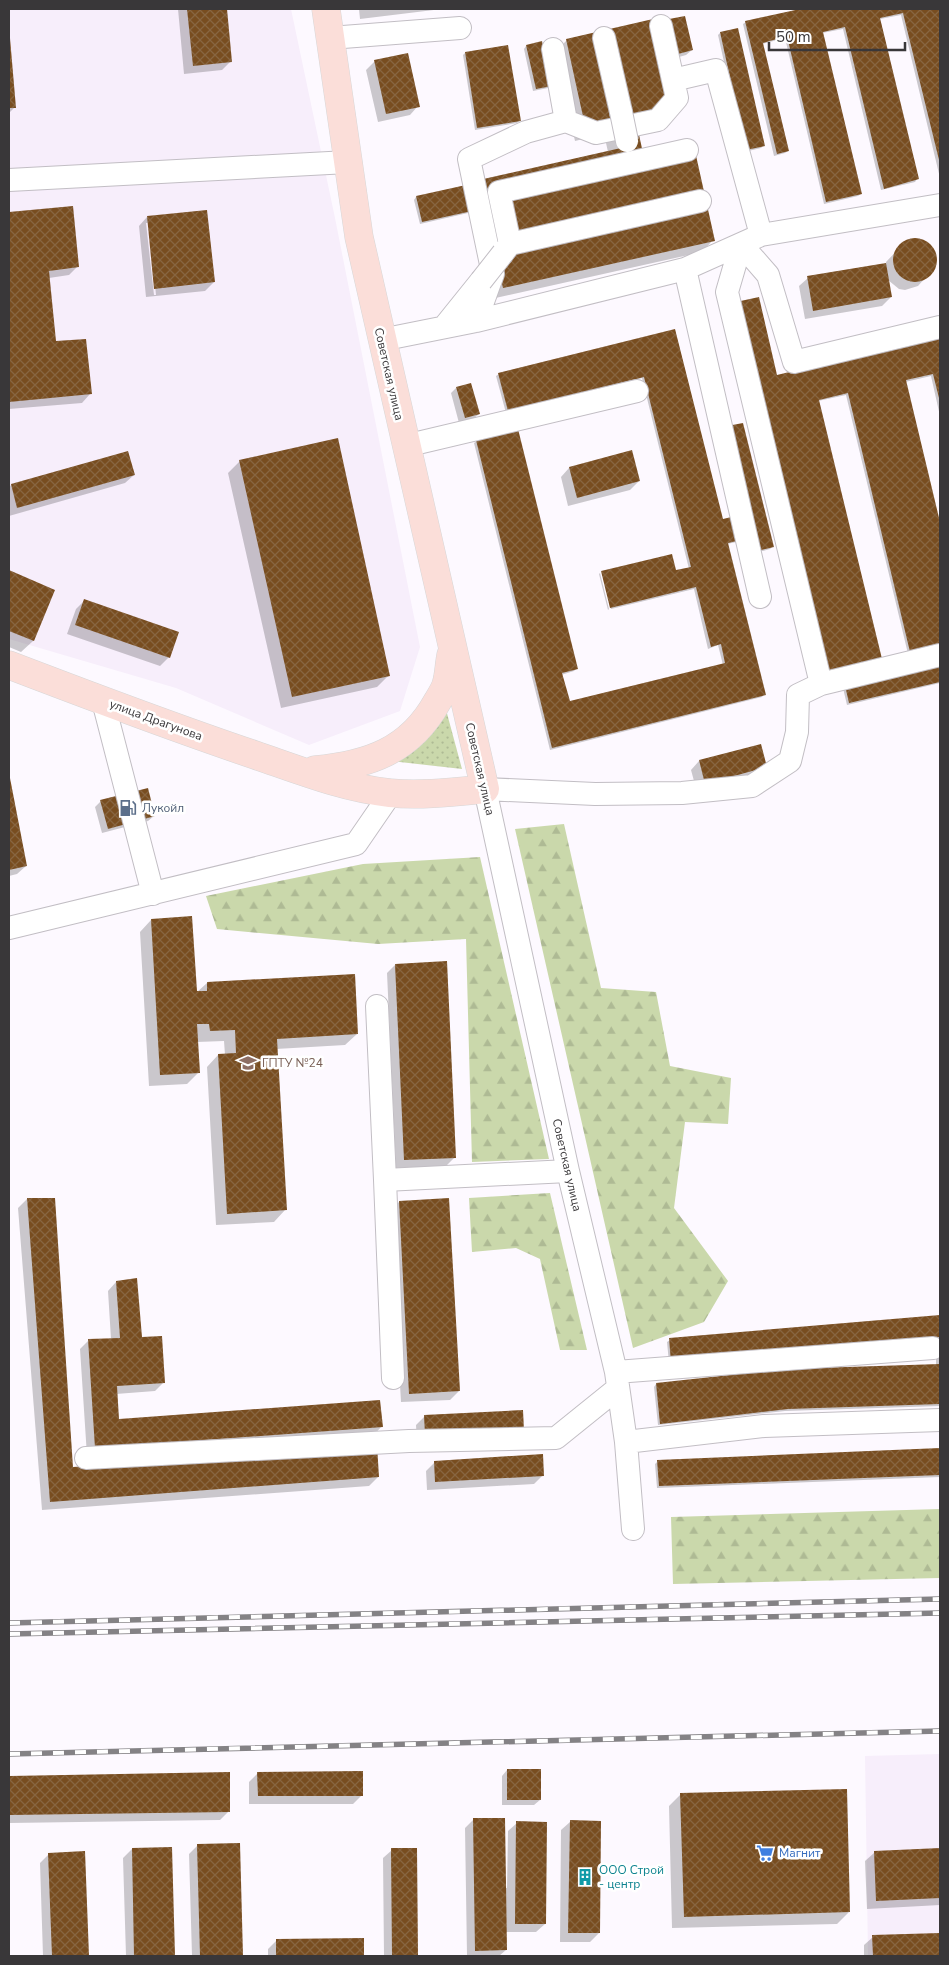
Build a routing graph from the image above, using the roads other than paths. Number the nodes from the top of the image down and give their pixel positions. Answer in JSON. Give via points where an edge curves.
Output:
{"nodes":[{"id":1,"x":330,"y":20,"type":"edge"},
{"id":2,"x":661,"y":26,"type":"dead end"},
{"id":3,"x":460,"y":28,"type":"dead end"},
{"id":4,"x":604,"y":38,"type":"dead end"},
{"id":5,"x":553,"y":49,"type":"dead end"},
{"id":6,"x":673,"y":80,"type":"junction"},
{"id":7,"x":566,"y":121,"type":"junction"},
{"id":8,"x":687,"y":150,"type":"dead end"},
{"id":9,"x":630,"y":152,"type":"junction"},
{"id":10,"x":348,"y":162,"type":"junction"},
{"id":11,"x":9,"y":180,"type":"edge"},
{"id":12,"x":700,"y":201,"type":"dead end"},
{"id":13,"x":940,"y":205,"type":"edge"},
{"id":14,"x":751,"y":240,"type":"junction"},
{"id":15,"x":507,"y":249,"type":"junction"},
{"id":16,"x":685,"y":269,"type":"junction"},
{"id":17,"x":476,"y":321,"type":"junction"},
{"id":18,"x":444,"y":327,"type":"junction"},
{"id":19,"x":940,"y":327,"type":"edge"},
{"id":20,"x":381,"y":340,"type":"junction"},
{"id":21,"x":637,"y":391,"type":"dead end"},
{"id":22,"x":405,"y":446,"type":"junction"},
{"id":23,"x":760,"y":597,"type":"dead end"},
{"id":24,"x":452,"y":648,"type":"junction"},
{"id":25,"x":940,"y":655,"type":"edge"},
{"id":26,"x":9,"y":665,"type":"edge"},
{"id":27,"x":821,"y":684,"type":"junction"},
{"id":28,"x":103,"y":701,"type":"junction"},
{"id":29,"x":304,"y":772,"type":"junction"},
{"id":30,"x":485,"y":789,"type":"junction"},
{"id":31,"x":391,"y":793,"type":"junction"},
{"id":32,"x":153,"y":894,"type":"junction"},
{"id":33,"x":9,"y":928,"type":"edge"},
{"id":34,"x":377,"y":1006,"type":"dead end"},
{"id":35,"x":568,"y":1171,"type":"junction"},
{"id":36,"x":385,"y":1180,"type":"junction"},
{"id":37,"x":933,"y":1348,"type":"dead end"},
{"id":38,"x":393,"y":1378,"type":"dead end"},
{"id":39,"x":617,"y":1380,"type":"junction"},
{"id":40,"x":940,"y":1420,"type":"edge"},
{"id":41,"x":626,"y":1442,"type":"junction"},
{"id":42,"x":86,"y":1458,"type":"dead end"},
{"id":43,"x":633,"y":1529,"type":"dead end"}],
"edges":[{"from":1,"to":3,"type":"street"},
{"from":1,"to":10,"type":"main road","name":"Советская улица"},
{"from":2,"to":6,"type":"street"},
{"from":4,"to":9,"type":"street","bridge":true},
{"from":5,"to":7,"type":"street"},
{"from":6,"to":7,"type":"street","via":[[677,98],[658,120],[596,133]]},
{"from":6,"to":14,"type":"street","via":[[716,70]]},
{"from":7,"to":17,"type":"street","via":[[526,132],[469,159],[493,274]]},
{"from":8,"to":9,"type":"street"},
{"from":9,"to":15,"type":"street","via":[[498,192]]},
{"from":10,"to":11,"type":"street"},
{"from":10,"to":20,"type":"main road","name":"Советская улица","via":[[359,237]]},
{"from":12,"to":15,"type":"street"},
{"from":13,"to":14,"type":"street"},
{"from":14,"to":16,"type":"street"},
{"from":14,"to":19,"type":"street","via":[[768,275],[794,362]]},
{"from":14,"to":27,"type":"street","via":[[727,292]]},
{"from":15,"to":18,"type":"street","bridge":true},
{"from":16,"to":17,"type":"street"},
{"from":16,"to":23,"type":"street"},
{"from":17,"to":18,"type":"street"},
{"from":18,"to":20,"type":"street"},
{"from":20,"to":22,"type":"main road","name":"Советская улица"},
{"from":21,"to":22,"type":"street"},
{"from":22,"to":24,"type":"main road","name":"Советская улица"},
{"from":24,"to":29,"type":"main road","via":[[446,686],[430,714],[409,739],[375,758],[344,767]]},
{"from":24,"to":30,"type":"main road","name":"Советская улица"},
{"from":25,"to":27,"type":"street"},
{"from":26,"to":28,"type":"main road","name":"улица Драгунова"},
{"from":27,"to":30,"type":"street","via":[[798,695],[797,732],[790,761],[752,786],[682,793],[596,794]]},
{"from":28,"to":29,"type":"main road","name":"улица Драгунова"},
{"from":28,"to":32,"type":"street"},
{"from":29,"to":31,"type":"main road","name":"улица Драгунова"},
{"from":30,"to":31,"type":"main road","name":"улица Драгунова"},
{"from":30,"to":35,"type":"street","name":"Советская улица"},
{"from":31,"to":32,"type":"street","via":[[356,844]]},
{"from":32,"to":33,"type":"street"},
{"from":34,"to":36,"type":"street"},
{"from":35,"to":36,"type":"street"},
{"from":35,"to":39,"type":"street","name":"Советская улица"},
{"from":36,"to":38,"type":"street"},
{"from":37,"to":39,"type":"street"},
{"from":39,"to":41,"type":"street","name":"Советская улица"},
{"from":39,"to":42,"type":"street","via":[[556,1438]]},
{"from":40,"to":41,"type":"street","via":[[764,1426]]},
{"from":41,"to":43,"type":"street","name":"Советская улица"}]}
